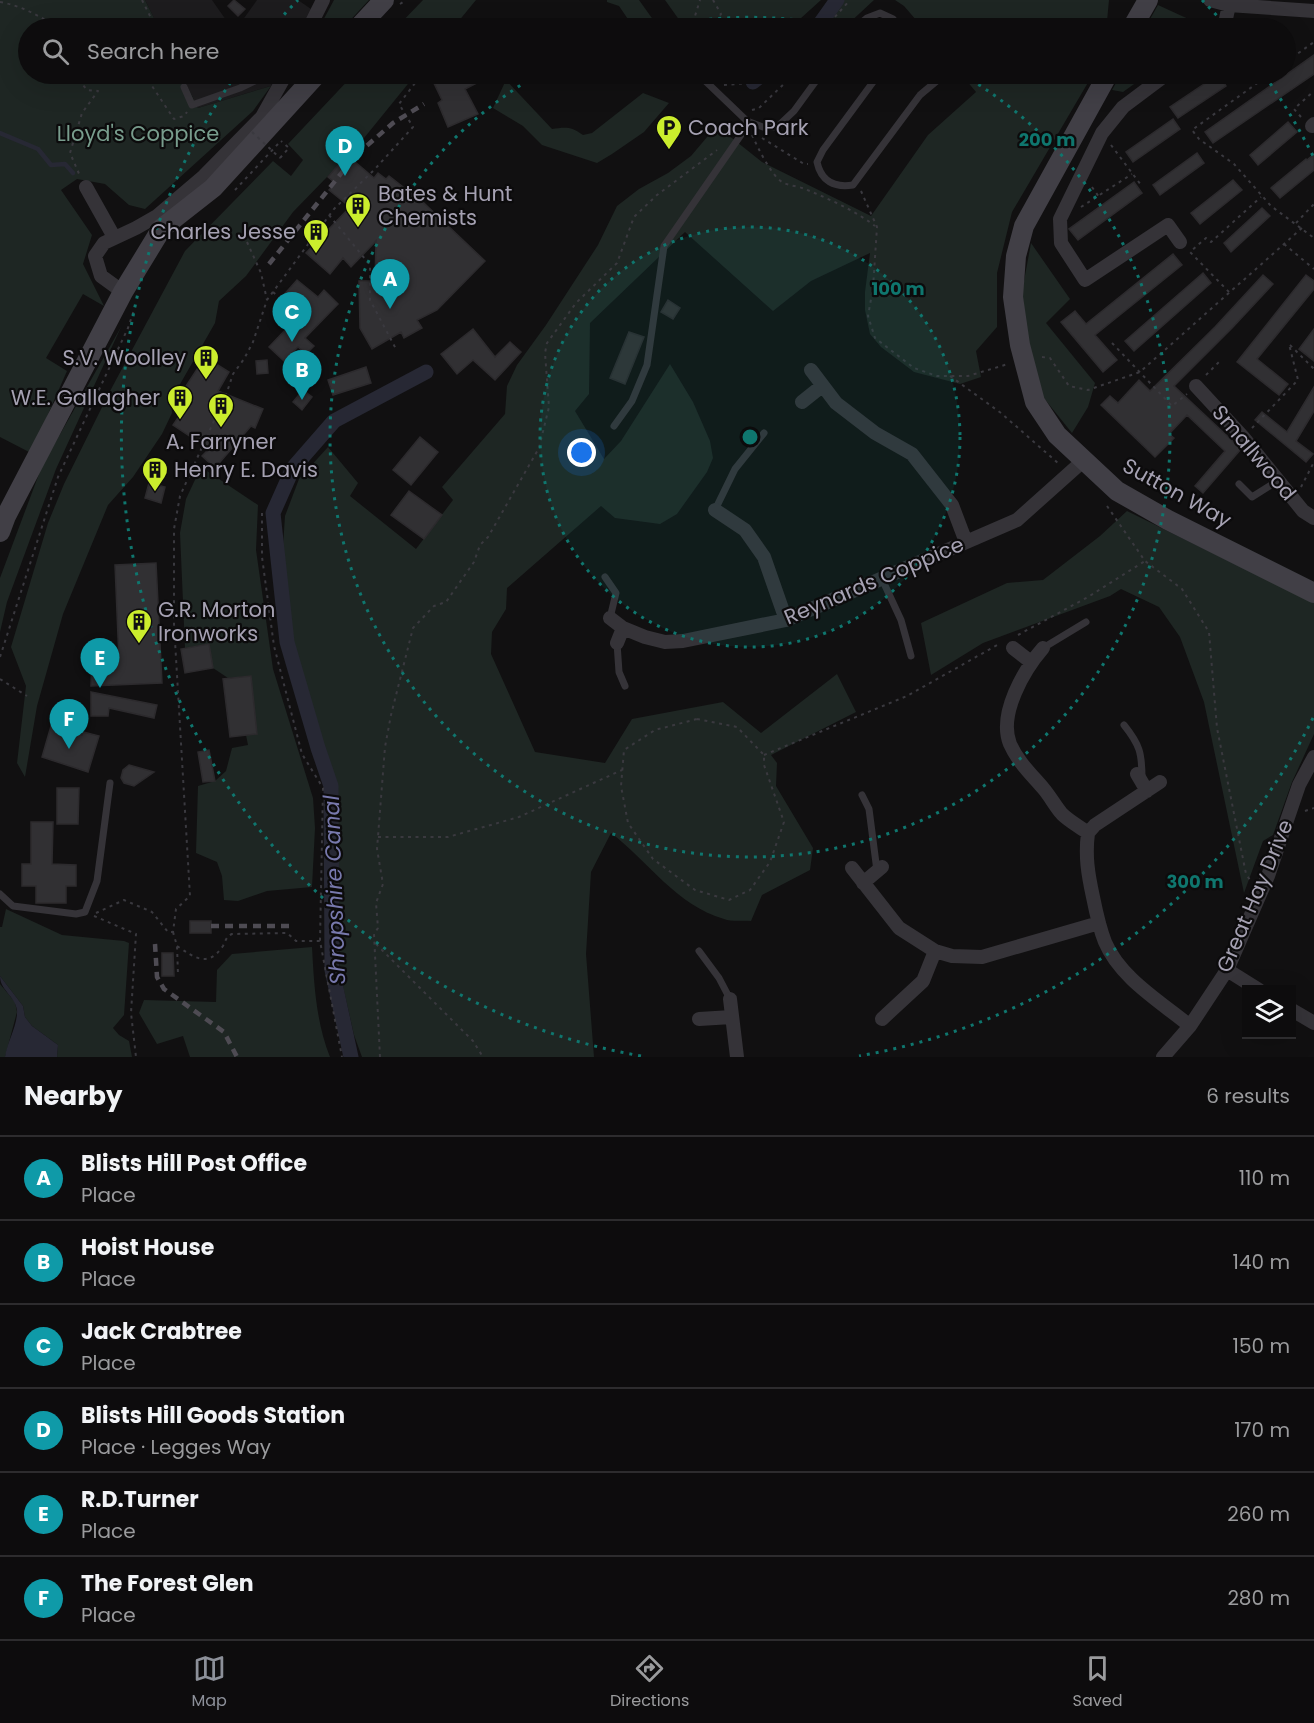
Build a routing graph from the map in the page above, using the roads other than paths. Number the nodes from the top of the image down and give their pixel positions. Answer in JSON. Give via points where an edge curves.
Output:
{"nodes":[{"id":1,"x":323,"y":0,"type":"edge"},
{"id":2,"x":384,"y":0,"type":"edge"},
{"id":3,"x":1148,"y":0,"type":"edge"},
{"id":4,"x":1210,"y":0,"type":"edge"},
{"id":5,"x":1228,"y":5,"type":"junction"},
{"id":6,"x":1314,"y":10,"type":"edge"},
{"id":7,"x":314,"y":18,"type":"edge"},
{"id":8,"x":367,"y":18,"type":"edge"},
{"id":9,"x":867,"y":18,"type":"edge"},
{"id":10,"x":891,"y":18,"type":"edge"},
{"id":11,"x":1138,"y":18,"type":"edge"},
{"id":12,"x":1226,"y":18,"type":"edge"},
{"id":13,"x":248,"y":84,"type":"edge"},
{"id":14,"x":280,"y":84,"type":"edge"},
{"id":15,"x":308,"y":84,"type":"edge"},
{"id":16,"x":710,"y":84,"type":"edge"},
{"id":17,"x":814,"y":84,"type":"edge"},
{"id":18,"x":872,"y":84,"type":"edge"},
{"id":19,"x":933,"y":84,"type":"edge"},
{"id":20,"x":1102,"y":84,"type":"edge"},
{"id":21,"x":1154,"y":84,"type":"edge"},
{"id":22,"x":184,"y":87,"type":"dead end"},
{"id":23,"x":747,"y":121,"type":"junction"},
{"id":24,"x":86,"y":187,"type":"road end"},
{"id":25,"x":114,"y":237,"type":"junction"},
{"id":26,"x":1180,"y":242,"type":"dead end"},
{"id":27,"x":129,"y":301,"type":"junction"},
{"id":28,"x":811,"y":370,"type":"dead end"},
{"id":29,"x":822,"y":386,"type":"junction"},
{"id":30,"x":1196,"y":386,"type":"road end"},
{"id":31,"x":802,"y":402,"type":"dead end"},
{"id":32,"x":614,"y":426,"type":"dead end"},
{"id":33,"x":764,"y":433,"type":"dead end"},
{"id":34,"x":1076,"y":466,"type":"junction"},
{"id":35,"x":1278,"y":480,"type":"junction"},
{"id":36,"x":1239,"y":484,"type":"dead end"},
{"id":37,"x":715,"y":510,"type":"joint"},
{"id":38,"x":1314,"y":518,"type":"edge"},
{"id":39,"x":0,"y":532,"type":"edge"},
{"id":40,"x":966,"y":542,"type":"junction"},
{"id":41,"x":605,"y":577,"type":"dead end"},
{"id":42,"x":882,"y":579,"type":"junction"},
{"id":43,"x":1312,"y":587,"type":"edge"},
{"id":44,"x":610,"y":618,"type":"joint"},
{"id":45,"x":786,"y":620,"type":"junction"},
{"id":46,"x":1086,"y":622,"type":"dead end"},
{"id":47,"x":623,"y":628,"type":"junction"},
{"id":48,"x":617,"y":643,"type":"joint"},
{"id":49,"x":1010,"y":644,"type":"road end"},
{"id":50,"x":1043,"y":648,"type":"joint"},
{"id":51,"x":910,"y":656,"type":"dead end"},
{"id":52,"x":1031,"y":662,"type":"junction"},
{"id":53,"x":625,"y":686,"type":"dead end"},
{"id":54,"x":1124,"y":725,"type":"dead end"},
{"id":55,"x":1314,"y":758,"type":"edge"},
{"id":56,"x":1142,"y":782,"type":"junction"},
{"id":57,"x":1160,"y":782,"type":"dead end"},
{"id":58,"x":110,"y":783,"type":"dead end"},
{"id":59,"x":862,"y":795,"type":"dead end"},
{"id":60,"x":1088,"y":833,"type":"junction"},
{"id":61,"x":852,"y":868,"type":"dead end"},
{"id":62,"x":880,"y":869,"type":"joint"},
{"id":63,"x":863,"y":883,"type":"junction"},
{"id":64,"x":0,"y":894,"type":"edge"},
{"id":65,"x":1099,"y":923,"type":"junction"},
{"id":66,"x":699,"y":951,"type":"dead end"},
{"id":67,"x":934,"y":951,"type":"junction"},
{"id":68,"x":1227,"y":970,"type":"junction"},
{"id":69,"x":1251,"y":985,"type":"edge"},
{"id":70,"x":730,"y":999,"type":"joint"},
{"id":71,"x":1296,"y":1012,"type":"edge"},
{"id":72,"x":732,"y":1017,"type":"junction"},
{"id":73,"x":699,"y":1019,"type":"dead end"},
{"id":74,"x":882,"y":1019,"type":"dead end"},
{"id":75,"x":1314,"y":1023,"type":"edge"},
{"id":76,"x":1190,"y":1026,"type":"junction"},
{"id":77,"x":737,"y":1057,"type":"edge"},
{"id":78,"x":1163,"y":1057,"type":"edge"}],
"edges":[{"from":1,"to":7,"type":"street"},
{"from":2,"to":8,"type":"street"},
{"from":3,"to":11,"type":"street"},
{"from":4,"to":5,"type":"street"},
{"from":5,"to":6,"type":"street"},
{"from":5,"to":12,"type":"street"},
{"from":9,"to":10,"type":"lane","via":[[880,13]]},
{"from":13,"to":22,"type":"lane","via":[[192,105]]},
{"from":14,"to":25,"type":"street","via":[[262,117],[204,176],[157,216]]},
{"from":15,"to":27,"type":"street","via":[[213,188],[162,228]]},
{"from":16,"to":23,"type":"lane"},
{"from":17,"to":23,"type":"lane","via":[[777,127]]},
{"from":18,"to":19,"type":"lane","via":[[817,162],[819,172],[842,187],[853,185],[920,95]]},
{"from":20,"to":34,"type":"street","name":"Sutton Way","via":[[1024,226],[1016,256],[1013,297],[1035,402]]},
{"from":21,"to":26,"type":"street","via":[[1123,107],[1102,133],[1060,219],[1061,243],[1086,280],[1168,225]]},
{"from":23,"to":32,"type":"lane","via":[[664,246],[647,365],[632,401]]},
{"from":24,"to":25,"type":"street"},
{"from":25,"to":27,"type":"street","via":[[95,256],[100,276]]},
{"from":27,"to":39,"type":"street","via":[[79,363]]},
{"from":28,"to":29,"type":"street"},
{"from":29,"to":31,"type":"street"},
{"from":29,"to":40,"type":"street","via":[[836,404],[912,454],[952,505]]},
{"from":30,"to":35,"type":"street","name":"Smallwood"},
{"from":33,"to":37,"type":"lane","via":[[735,469]]},
{"from":34,"to":40,"type":"street","name":"Reynards Coppice","via":[[1017,520]]},
{"from":34,"to":43,"type":"street","name":"Sutton Way","via":[[1168,520]]},
{"from":35,"to":36,"type":"lane","via":[[1252,497]]},
{"from":35,"to":38,"type":"street","name":"Smallwood","via":[[1303,511]]},
{"from":37,"to":45,"type":"street","via":[[745,530],[764,558]]},
{"from":40,"to":42,"type":"street","name":"Reynards Coppice"},
{"from":41,"to":44,"type":"lane","via":[[615,593]]},
{"from":42,"to":45,"type":"street","name":"Reynards Coppice"},
{"from":42,"to":51,"type":"lane","via":[[901,620]]},
{"from":44,"to":47,"type":"street","name":"Reynards Coppice"},
{"from":45,"to":47,"type":"street","name":"Reynards Coppice","via":[[665,642]]},
{"from":46,"to":50,"type":"lane"},
{"from":47,"to":48,"type":"street"},
{"from":48,"to":53,"type":"lane","via":[[619,672]]},
{"from":49,"to":52,"type":"street"},
{"from":50,"to":52,"type":"street"},
{"from":52,"to":60,"type":"street","via":[[1009,711],[1009,742],[1062,814]]},
{"from":54,"to":56,"type":"lane","via":[[1138,742]]},
{"from":55,"to":68,"type":"street","name":"Great Hay Drive","via":[[1299,785]]},
{"from":56,"to":57,"type":"street"},
{"from":56,"to":60,"type":"street"},
{"from":58,"to":64,"type":"lane","via":[[97,880],[85,912],[14,906]]},
{"from":59,"to":62,"type":"lane","via":[[869,809]]},
{"from":60,"to":65,"type":"street","via":[[1085,854]]},
{"from":61,"to":63,"type":"street"},
{"from":62,"to":63,"type":"street"},
{"from":63,"to":67,"type":"street","via":[[899,928]]},
{"from":65,"to":67,"type":"street","via":[[982,957]]},
{"from":65,"to":76,"type":"street","via":[[1117,961]]},
{"from":66,"to":70,"type":"lane"},
{"from":67,"to":74,"type":"street","via":[[923,981]]},
{"from":68,"to":69,"type":"street"},
{"from":68,"to":76,"type":"street","name":"Great Hay Drive"},
{"from":70,"to":72,"type":"street"},
{"from":71,"to":75,"type":"street"},
{"from":72,"to":73,"type":"street"},
{"from":72,"to":77,"type":"street"},
{"from":76,"to":78,"type":"street","name":"Great Hay Drive"}]}
